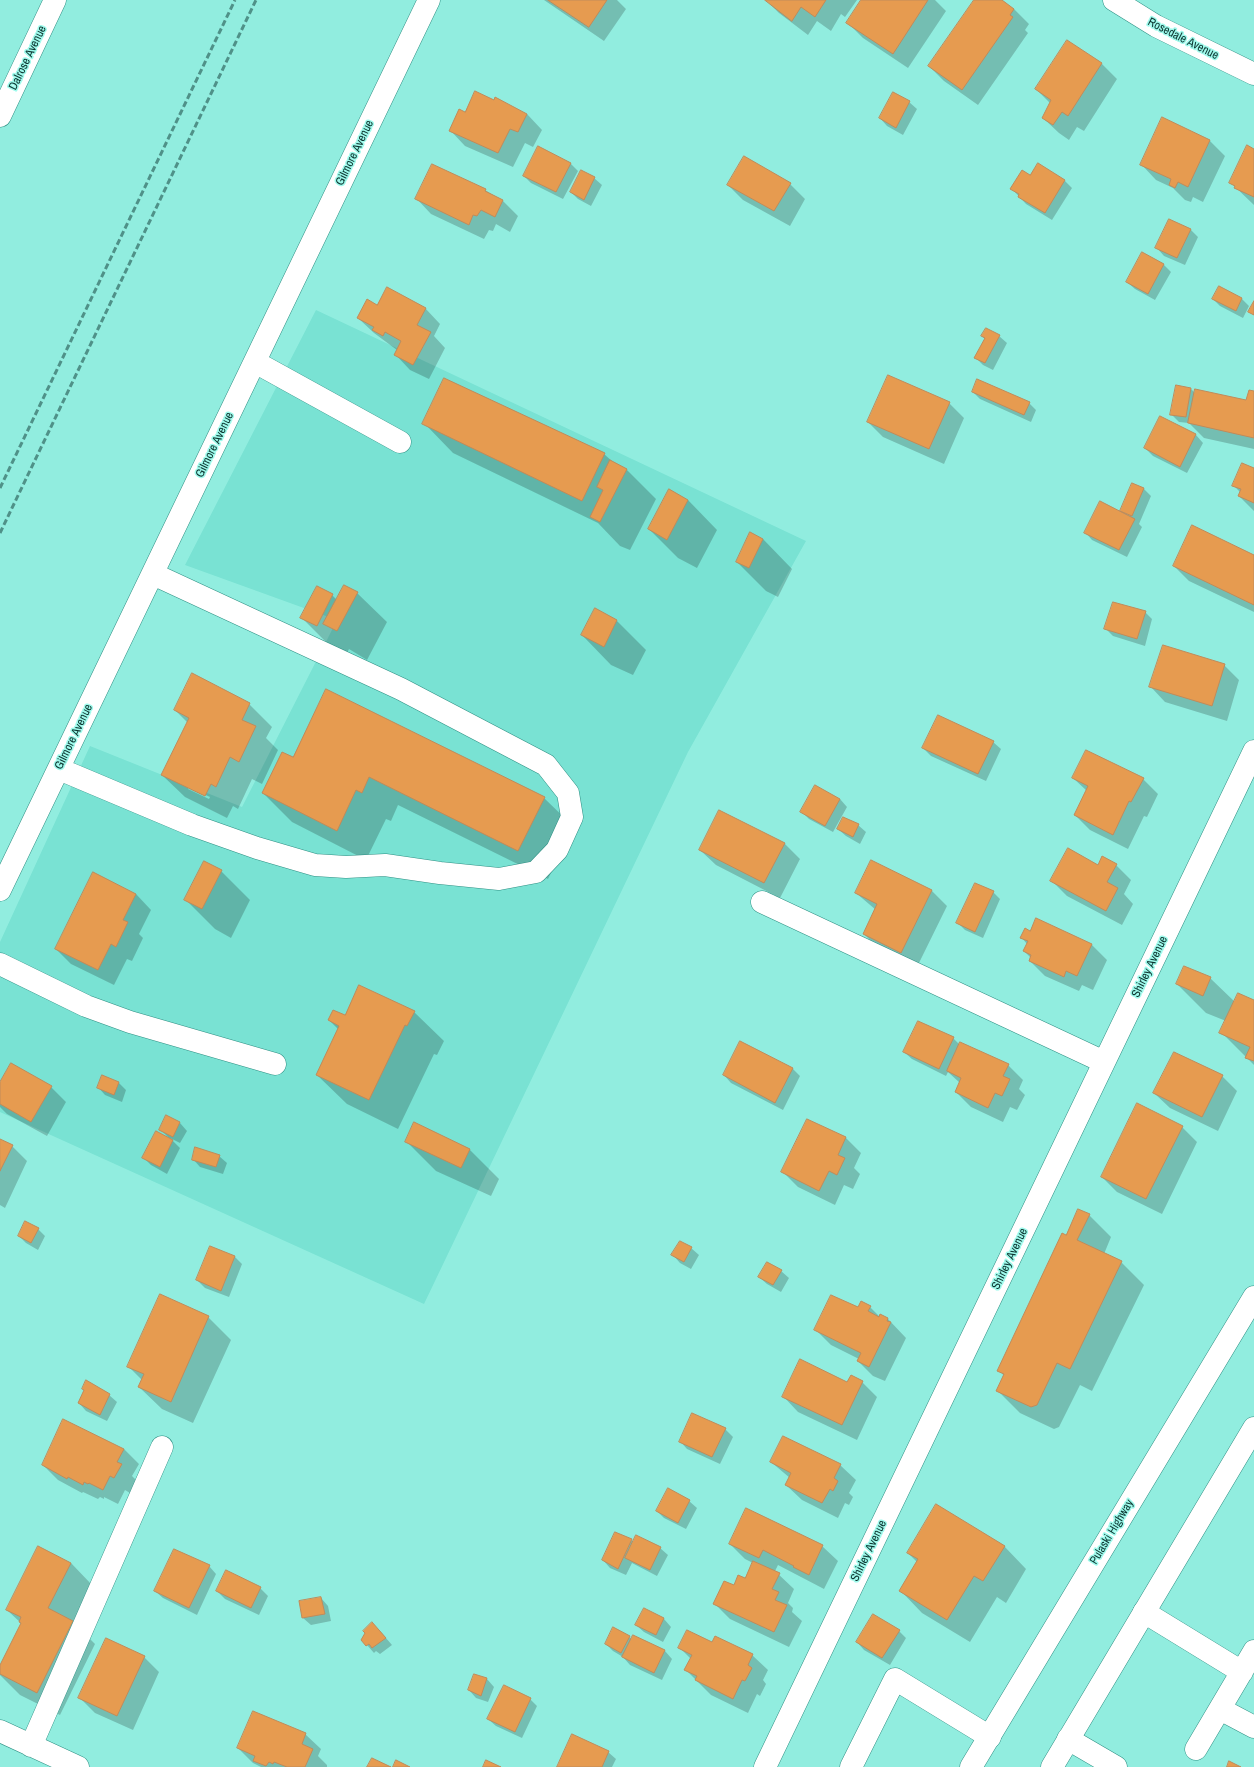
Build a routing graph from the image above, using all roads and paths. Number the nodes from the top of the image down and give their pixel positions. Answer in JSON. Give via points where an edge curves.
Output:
{"nodes":[{"id":1,"x":55,"y":0,"type":"edge"},
{"id":2,"x":429,"y":0,"type":"edge"},
{"id":3,"x":1114,"y":0,"type":"edge"},
{"id":4,"x":1254,"y":74,"type":"edge"},
{"id":5,"x":0,"y":116,"type":"edge"},
{"id":6,"x":255,"y":362,"type":"junction"},
{"id":7,"x":400,"y":442,"type":"dead end"},
{"id":8,"x":152,"y":574,"type":"junction"},
{"id":9,"x":1254,"y":751,"type":"edge"},
{"id":10,"x":59,"y":769,"type":"junction"},
{"id":11,"x":0,"y":890,"type":"edge"},
{"id":12,"x":762,"y":902,"type":"dead end"},
{"id":13,"x":0,"y":964,"type":"edge"},
{"id":14,"x":1104,"y":1062,"type":"junction"},
{"id":15,"x":275,"y":1064,"type":"dead end"},
{"id":16,"x":1254,"y":1296,"type":"edge"},
{"id":17,"x":1254,"y":1428,"type":"edge"},
{"id":18,"x":162,"y":1447,"type":"dead end"},
{"id":19,"x":1144,"y":1612,"type":"junction"},
{"id":20,"x":1254,"y":1651,"type":"edge"},
{"id":21,"x":1242,"y":1672,"type":"junction"},
{"id":22,"x":1220,"y":1709,"type":"junction"},
{"id":23,"x":1254,"y":1727,"type":"edge"},
{"id":24,"x":0,"y":1731,"type":"edge"},
{"id":25,"x":990,"y":1737,"type":"junction"},
{"id":26,"x":1068,"y":1740,"type":"junction"},
{"id":27,"x":1196,"y":1750,"type":"dead end"},
{"id":28,"x":39,"y":1755,"type":"edge"},
{"id":29,"x":78,"y":1767,"type":"edge"},
{"id":30,"x":765,"y":1767,"type":"edge"},
{"id":31,"x":851,"y":1767,"type":"edge"},
{"id":32,"x":971,"y":1767,"type":"edge"},
{"id":33,"x":1052,"y":1767,"type":"edge"},
{"id":34,"x":1116,"y":1767,"type":"edge"}],
"edges":[{"from":1,"to":5,"type":"main road","name":"Dalrose Avenue"},
{"from":2,"to":6,"type":"main road","name":"Gilmore Avenue"},
{"from":3,"to":4,"type":"main road","name":"Rosedale Avenue","via":[[1156,26]]},
{"from":6,"to":7,"type":"main road"},
{"from":6,"to":8,"type":"main road","name":"Gilmore Avenue"},
{"from":8,"to":10,"type":"main road","name":"Gilmore Avenue"},
{"from":8,"to":10,"type":"main road","via":[[401,688],[546,765],[568,793],[572,817],[557,850],[536,872],[499,879],[385,865],[315,865],[192,825]]},
{"from":9,"to":14,"type":"main road","name":"Shirley Avenue"},
{"from":10,"to":11,"type":"main road","name":"Gilmore Avenue"},
{"from":12,"to":14,"type":"main road"},
{"from":13,"to":15,"type":"main road","via":[[86,1006],[130,1022]]},
{"from":14,"to":30,"type":"main road","name":"Shirley Avenue"},
{"from":16,"to":25,"type":"main road","name":"Pulaski Highway"},
{"from":17,"to":19,"type":"main road"},
{"from":18,"to":28,"type":"main road"},
{"from":19,"to":21,"type":"main road"},
{"from":19,"to":26,"type":"main road"},
{"from":20,"to":21,"type":"main road"},
{"from":21,"to":22,"type":"main road"},
{"from":22,"to":23,"type":"main road"},
{"from":22,"to":27,"type":"main road"},
{"from":24,"to":28,"type":"main road"},
{"from":25,"to":31,"type":"main road","via":[[895,1679]]},
{"from":25,"to":32,"type":"main road","name":"Pulaski Highway"},
{"from":26,"to":33,"type":"main road"},
{"from":26,"to":34,"type":"main road"},
{"from":28,"to":29,"type":"main road"}]}
